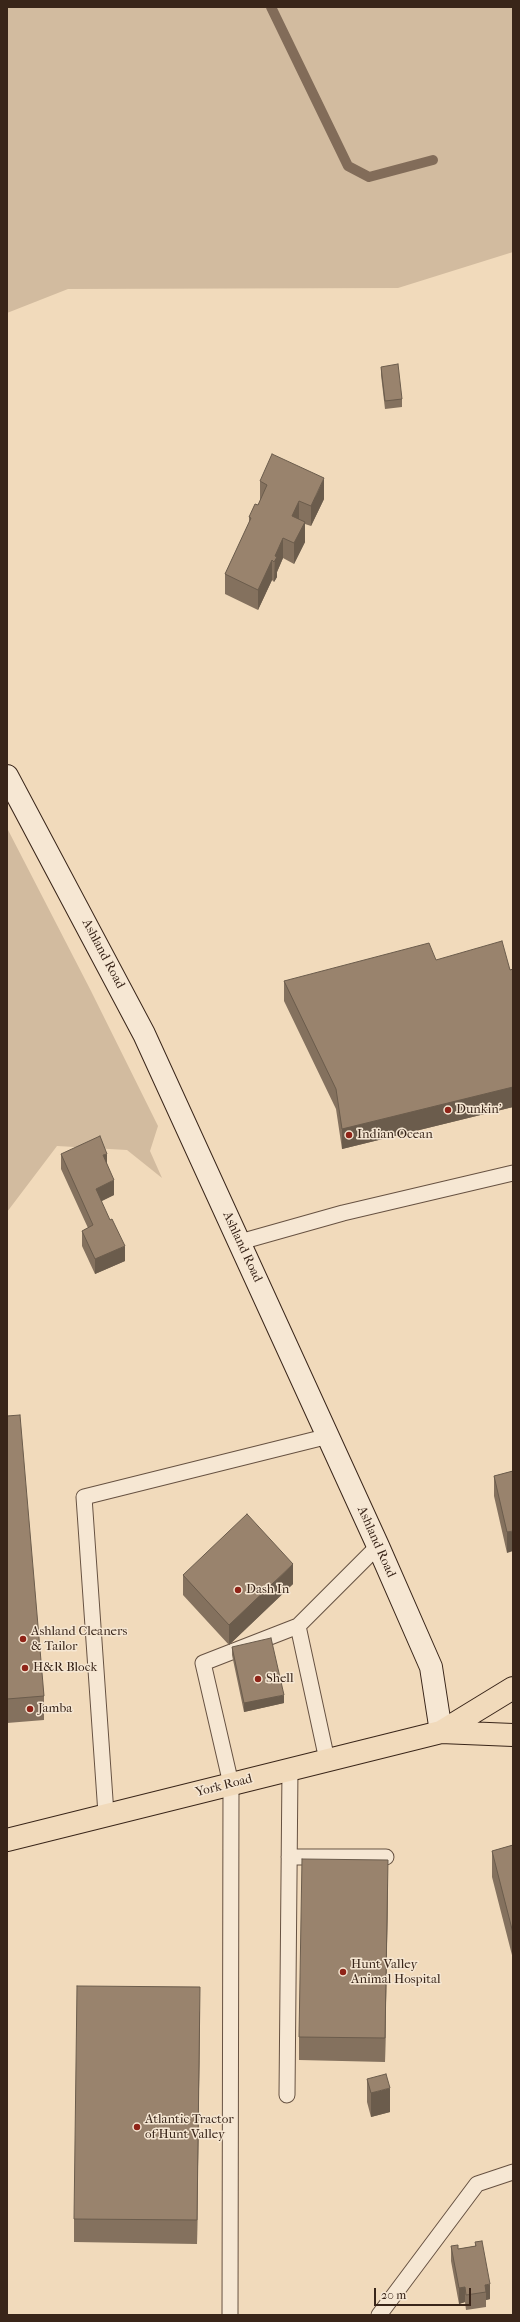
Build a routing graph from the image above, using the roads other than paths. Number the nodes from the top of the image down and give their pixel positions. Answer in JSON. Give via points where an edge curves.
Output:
{"nodes":[{"id":1,"x":7,"y":776,"type":"edge"},
{"id":2,"x":513,"y":1173,"type":"edge"},
{"id":3,"x":240,"y":1242,"type":"junction"},
{"id":4,"x":328,"y":1436,"type":"junction"},
{"id":5,"x":378,"y":1546,"type":"junction"},
{"id":6,"x":298,"y":1626,"type":"junction"},
{"id":7,"x":513,"y":1688,"type":"edge"},
{"id":8,"x":441,"y":1732,"type":"junction"},
{"id":9,"x":513,"y":1735,"type":"edge"},
{"id":10,"x":327,"y":1760,"type":"junction"},
{"id":11,"x":290,"y":1769,"type":"junction"},
{"id":12,"x":231,"y":1784,"type":"junction"},
{"id":13,"x":106,"y":1814,"type":"junction"},
{"id":14,"x":7,"y":1840,"type":"edge"},
{"id":15,"x":290,"y":1857,"type":"junction"},
{"id":16,"x":386,"y":1857,"type":"dead end"},
{"id":17,"x":287,"y":2095,"type":"dead end"},
{"id":18,"x":513,"y":2172,"type":"edge"},
{"id":19,"x":230,"y":2315,"type":"edge"},
{"id":20,"x":379,"y":2315,"type":"edge"}],
"edges":[{"from":1,"to":3,"type":"main road","name":"Ashland Road","via":[[140,1027]]},
{"from":2,"to":3,"type":"lane","via":[[343,1213]]},
{"from":3,"to":4,"type":"main road","name":"Ashland Road"},
{"from":4,"to":5,"type":"main road","name":"Ashland Road"},
{"from":4,"to":13,"type":"lane","via":[[84,1497]]},
{"from":5,"to":6,"type":"lane"},
{"from":5,"to":8,"type":"main road","name":"Ashland Road","via":[[431,1667]]},
{"from":6,"to":10,"type":"lane"},
{"from":6,"to":12,"type":"lane","via":[[203,1663]]},
{"from":7,"to":8,"type":"main road","name":"York Road"},
{"from":8,"to":9,"type":"main road","name":"York Road"},
{"from":8,"to":10,"type":"main road","name":"York Road"},
{"from":10,"to":11,"type":"main road","name":"York Road"},
{"from":11,"to":12,"type":"main road","name":"York Road"},
{"from":11,"to":15,"type":"lane"},
{"from":12,"to":13,"type":"main road","name":"York Road"},
{"from":12,"to":19,"type":"lane"},
{"from":13,"to":14,"type":"main road","name":"York Road"},
{"from":15,"to":16,"type":"lane"},
{"from":15,"to":17,"type":"lane"},
{"from":18,"to":20,"type":"lane","via":[[477,2184]]}]}
